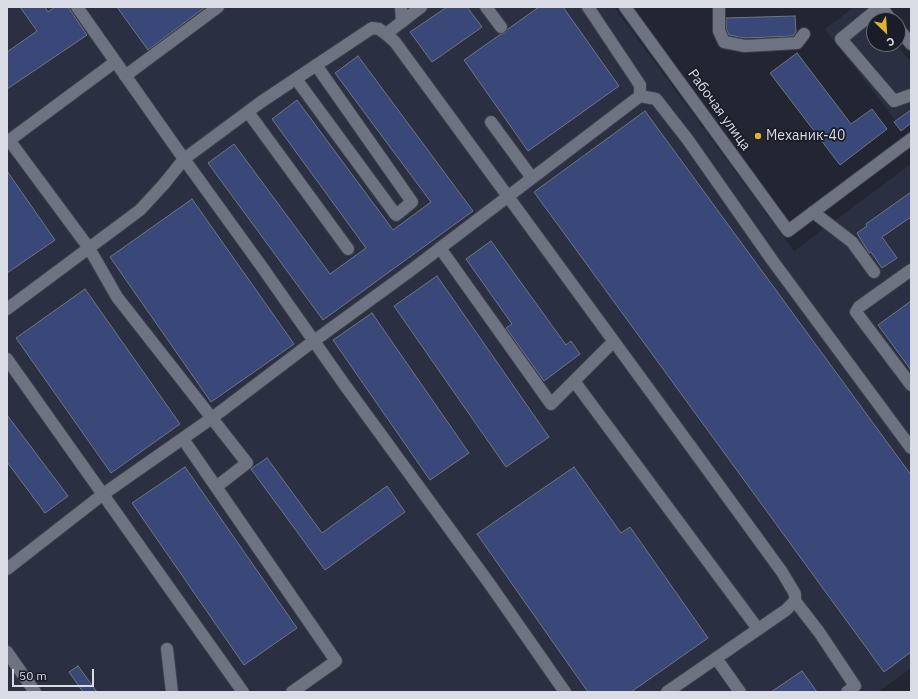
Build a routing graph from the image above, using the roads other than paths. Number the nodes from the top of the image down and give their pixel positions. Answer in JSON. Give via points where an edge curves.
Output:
{"nodes":[{"id":1,"x":77,"y":7,"type":"edge"},
{"id":2,"x":218,"y":7,"type":"edge"},
{"id":3,"x":402,"y":7,"type":"edge"},
{"id":4,"x":421,"y":7,"type":"edge"},
{"id":5,"x":486,"y":7,"type":"edge"},
{"id":6,"x":588,"y":7,"type":"edge"},
{"id":7,"x":625,"y":7,"type":"edge"},
{"id":8,"x":719,"y":7,"type":"edge"},
{"id":9,"x":881,"y":7,"type":"edge"},
{"id":10,"x":402,"y":22,"type":"junction"},
{"id":11,"x":501,"y":27,"type":"dead end"},
{"id":12,"x":386,"y":34,"type":"junction"},
{"id":13,"x":804,"y":34,"type":"dead end"},
{"id":14,"x":116,"y":62,"type":"junction"},
{"id":15,"x":316,"y":65,"type":"junction"},
{"id":16,"x":125,"y":76,"type":"junction"},
{"id":17,"x":296,"y":79,"type":"junction"},
{"id":18,"x":911,"y":95,"type":"edge"},
{"id":19,"x":640,"y":96,"type":"junction"},
{"id":20,"x":248,"y":112,"type":"junction"},
{"id":21,"x":491,"y":122,"type":"dead end"},
{"id":22,"x":911,"y":139,"type":"edge"},
{"id":23,"x":8,"y":141,"type":"edge"},
{"id":24,"x":184,"y":160,"type":"junction"},
{"id":25,"x":532,"y":178,"type":"junction"},
{"id":26,"x":508,"y":197,"type":"junction"},
{"id":27,"x":813,"y":212,"type":"junction"},
{"id":28,"x":89,"y":248,"type":"junction"},
{"id":29,"x":440,"y":248,"type":"junction"},
{"id":30,"x":348,"y":249,"type":"dead end"},
{"id":31,"x":911,"y":270,"type":"edge"},
{"id":32,"x":874,"y":272,"type":"dead end"},
{"id":33,"x":7,"y":309,"type":"edge"},
{"id":34,"x":314,"y":341,"type":"junction"},
{"id":35,"x":614,"y":342,"type":"junction"},
{"id":36,"x":7,"y":359,"type":"edge"},
{"id":37,"x":574,"y":381,"type":"junction"},
{"id":38,"x":911,"y":385,"type":"edge"},
{"id":39,"x":212,"y":418,"type":"junction"},
{"id":40,"x":183,"y":439,"type":"junction"},
{"id":41,"x":911,"y":448,"type":"edge"},
{"id":42,"x":216,"y":487,"type":"junction"},
{"id":43,"x":102,"y":495,"type":"junction"},
{"id":44,"x":7,"y":569,"type":"edge"},
{"id":45,"x":795,"y":601,"type":"junction"},
{"id":46,"x":758,"y":629,"type":"junction"},
{"id":47,"x":167,"y":648,"type":"dead end"},
{"id":48,"x":7,"y":652,"type":"edge"},
{"id":49,"x":716,"y":658,"type":"junction"},
{"id":50,"x":35,"y":692,"type":"edge"},
{"id":51,"x":172,"y":692,"type":"edge"},
{"id":52,"x":243,"y":692,"type":"edge"},
{"id":53,"x":292,"y":692,"type":"edge"},
{"id":54,"x":565,"y":692,"type":"edge"},
{"id":55,"x":667,"y":692,"type":"edge"},
{"id":56,"x":740,"y":692,"type":"edge"},
{"id":57,"x":847,"y":692,"type":"edge"}],
"edges":[{"from":1,"to":14,"type":"street"},
{"from":2,"to":16,"type":"street"},
{"from":3,"to":10,"type":"street"},
{"from":4,"to":10,"type":"street"},
{"from":5,"to":11,"type":"street"},
{"from":6,"to":19,"type":"street","via":[[640,85]]},
{"from":7,"to":27,"type":"street","name":"Рабочая улица","via":[[788,231]]},
{"from":8,"to":13,"type":"street","via":[[720,31],[724,42],[745,46],[798,43]]},
{"from":9,"to":18,"type":"street","via":[[841,39],[894,101]]},
{"from":10,"to":12,"type":"street"},
{"from":12,"to":15,"type":"street","via":[[372,28]]},
{"from":12,"to":26,"type":"street","via":[[395,42]]},
{"from":14,"to":16,"type":"street"},
{"from":14,"to":23,"type":"street"},
{"from":15,"to":17,"type":"street"},
{"from":15,"to":17,"type":"street","via":[[412,202],[396,215]]},
{"from":16,"to":24,"type":"street"},
{"from":17,"to":20,"type":"street"},
{"from":19,"to":25,"type":"street"},
{"from":19,"to":41,"type":"street","via":[[656,99],[683,134],[772,260]]},
{"from":20,"to":24,"type":"street"},
{"from":20,"to":30,"type":"street"},
{"from":21,"to":25,"type":"street"},
{"from":22,"to":27,"type":"street"},
{"from":23,"to":28,"type":"street"},
{"from":24,"to":28,"type":"street","via":[[140,210]]},
{"from":24,"to":34,"type":"street"},
{"from":25,"to":26,"type":"street"},
{"from":26,"to":29,"type":"street"},
{"from":26,"to":35,"type":"street"},
{"from":27,"to":32,"type":"street","via":[[852,242]]},
{"from":28,"to":33,"type":"street"},
{"from":28,"to":39,"type":"street","via":[[117,297]]},
{"from":29,"to":34,"type":"street"},
{"from":29,"to":37,"type":"street","via":[[551,404]]},
{"from":31,"to":38,"type":"street","via":[[859,307],[856,312]]},
{"from":34,"to":39,"type":"street"},
{"from":34,"to":54,"type":"street"},
{"from":35,"to":37,"type":"street"},
{"from":35,"to":45,"type":"street","via":[[782,572],[795,594]]},
{"from":36,"to":43,"type":"street"},
{"from":37,"to":46,"type":"street"},
{"from":39,"to":40,"type":"street"},
{"from":39,"to":42,"type":"street","via":[[247,463]]},
{"from":40,"to":42,"type":"street"},
{"from":40,"to":43,"type":"street"},
{"from":42,"to":53,"type":"street","via":[[336,661]]},
{"from":43,"to":44,"type":"street"},
{"from":43,"to":52,"type":"street"},
{"from":45,"to":46,"type":"street"},
{"from":45,"to":57,"type":"street","via":[[855,686]]},
{"from":46,"to":49,"type":"street"},
{"from":47,"to":51,"type":"street"},
{"from":48,"to":50,"type":"street"},
{"from":49,"to":55,"type":"street"},
{"from":49,"to":56,"type":"street"}]}
